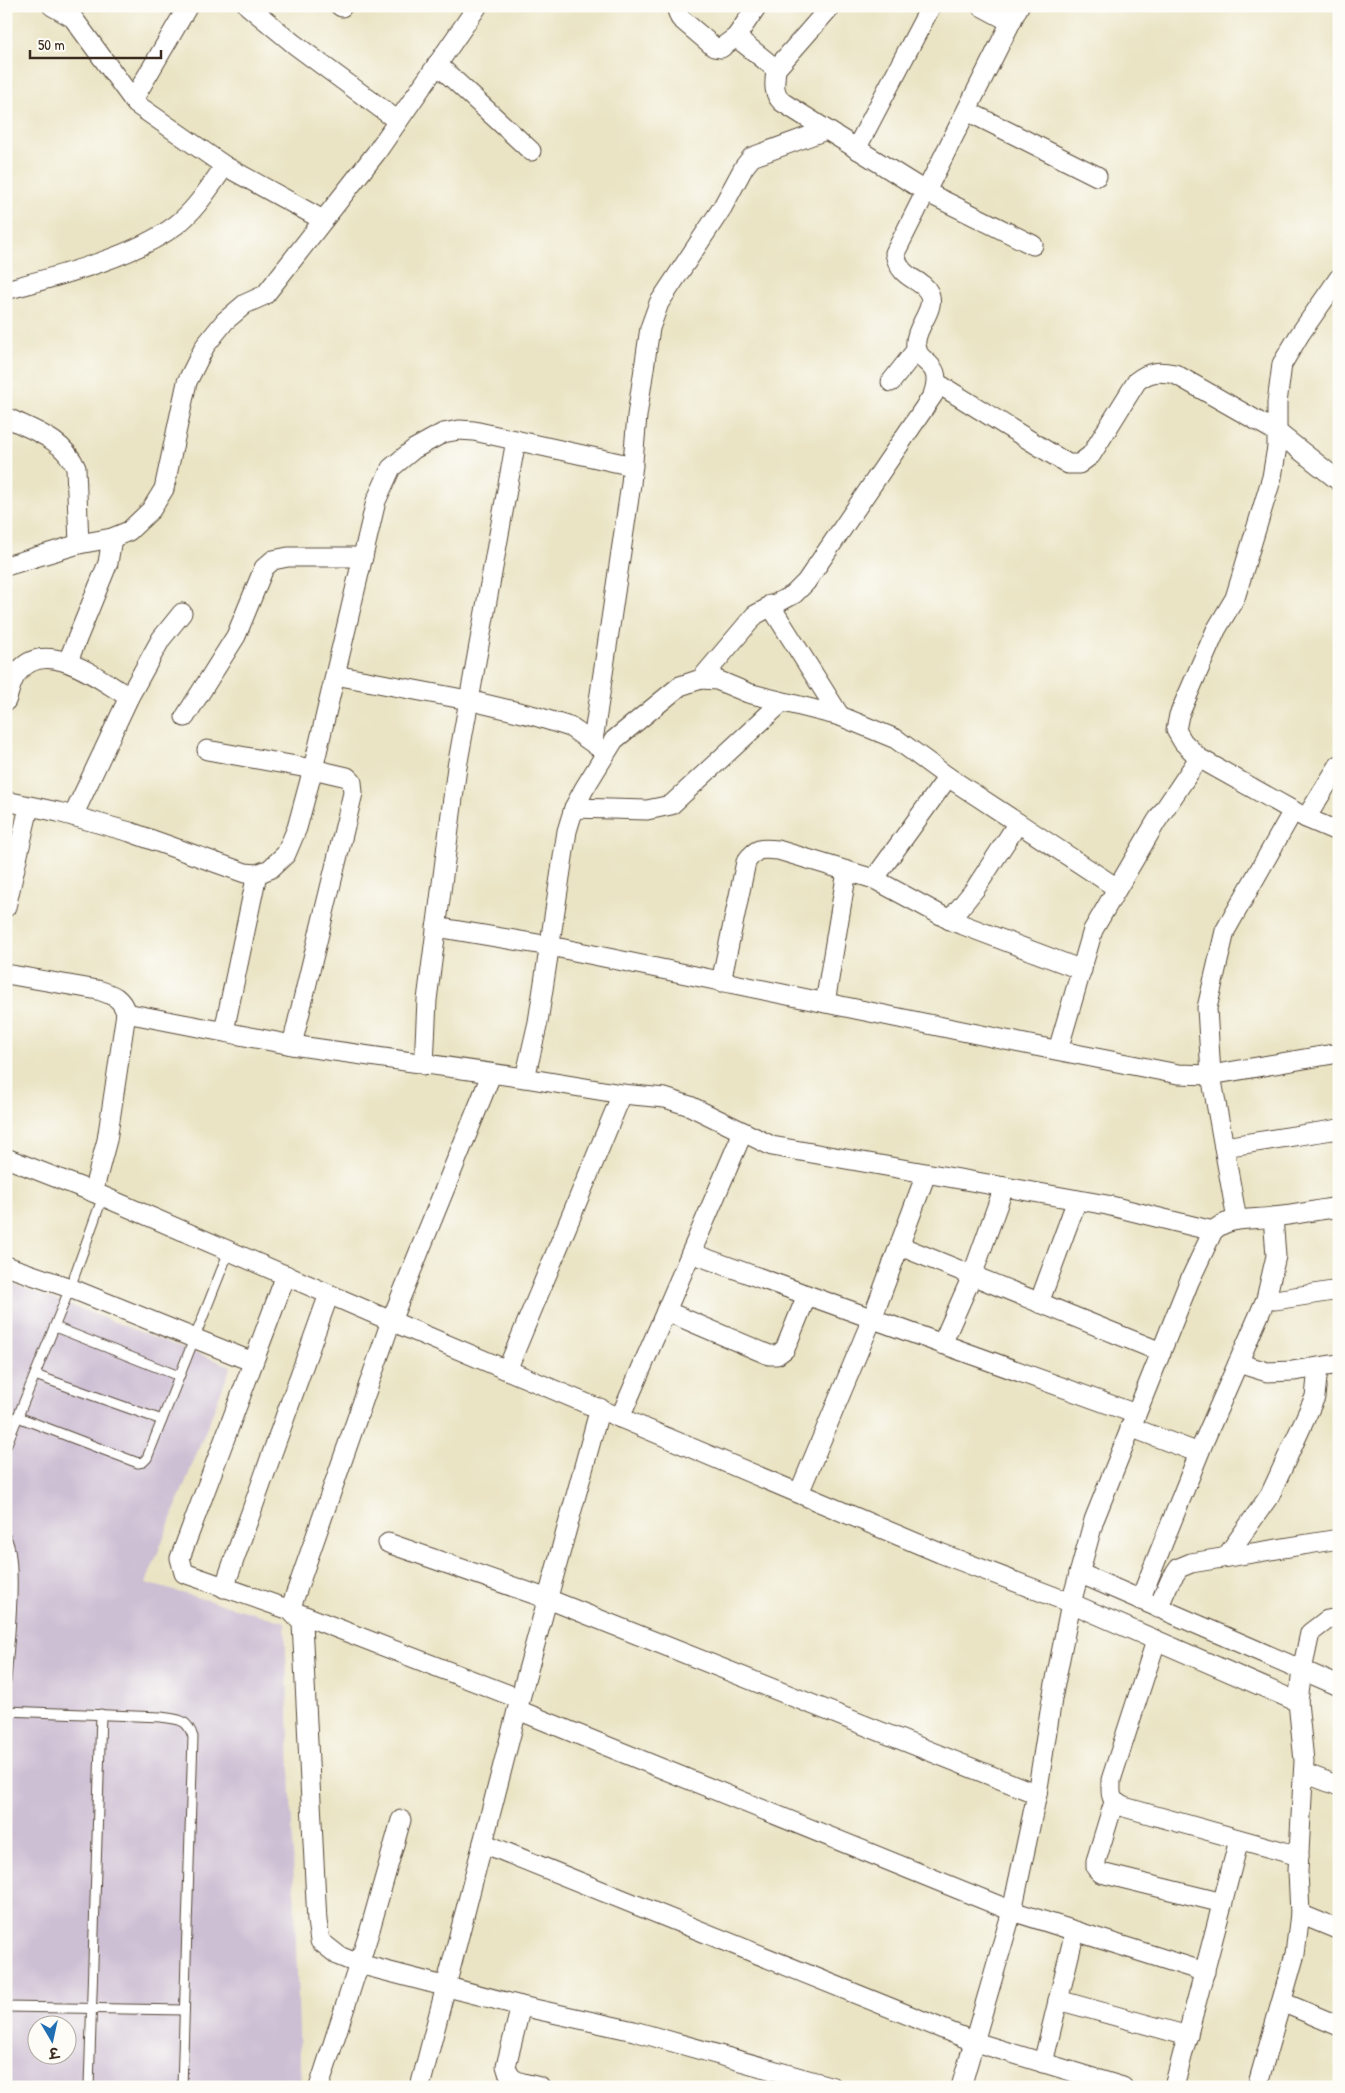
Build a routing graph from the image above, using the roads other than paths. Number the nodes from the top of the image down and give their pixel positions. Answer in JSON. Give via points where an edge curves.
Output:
{"nodes":[{"id":1,"x":52,"y":6,"type":"edge"},
{"id":2,"x":188,"y":6,"type":"edge"},
{"id":3,"x":248,"y":6,"type":"edge"},
{"id":4,"x":679,"y":6,"type":"edge"},
{"id":5,"x":757,"y":6,"type":"edge"},
{"id":6,"x":831,"y":6,"type":"edge"},
{"id":7,"x":931,"y":6,"type":"edge"},
{"id":8,"x":981,"y":6,"type":"edge"},
{"id":9,"x":477,"y":7,"type":"edge"},
{"id":10,"x":1015,"y":14,"type":"edge"},
{"id":11,"x":736,"y":37,"type":"junction"},
{"id":12,"x":438,"y":64,"type":"junction"},
{"id":13,"x":776,"y":69,"type":"junction"},
{"id":14,"x":133,"y":100,"type":"junction"},
{"id":15,"x":967,"y":111,"type":"junction"},
{"id":16,"x":398,"y":121,"type":"junction"},
{"id":17,"x":826,"y":130,"type":"junction"},
{"id":18,"x":856,"y":149,"type":"junction"},
{"id":19,"x":531,"y":151,"type":"dead end"},
{"id":20,"x":225,"y":166,"type":"junction"},
{"id":21,"x":1097,"y":176,"type":"dead end"},
{"id":22,"x":926,"y":192,"type":"junction"},
{"id":23,"x":323,"y":220,"type":"junction"},
{"id":24,"x":1033,"y":245,"type":"dead end"},
{"id":25,"x":1339,"y":278,"type":"edge"},
{"id":26,"x":6,"y":290,"type":"edge"},
{"id":27,"x":917,"y":349,"type":"junction"},
{"id":28,"x":892,"y":382,"type":"dead end"},
{"id":29,"x":937,"y":383,"type":"junction"},
{"id":30,"x":10,"y":419,"type":"dead end"},
{"id":31,"x":1277,"y":432,"type":"junction"},
{"id":32,"x":516,"y":440,"type":"junction"},
{"id":33,"x":632,"y":466,"type":"junction"},
{"id":34,"x":1339,"y":481,"type":"edge"},
{"id":35,"x":112,"y":538,"type":"junction"},
{"id":36,"x":79,"y":544,"type":"junction"},
{"id":37,"x":363,"y":558,"type":"junction"},
{"id":38,"x":6,"y":566,"type":"edge"},
{"id":39,"x":770,"y":605,"type":"junction"},
{"id":40,"x":182,"y":612,"type":"dead end"},
{"id":41,"x":68,"y":661,"type":"junction"},
{"id":42,"x":11,"y":674,"type":"edge"},
{"id":43,"x":335,"y":675,"type":"junction"},
{"id":44,"x":701,"y":679,"type":"junction"},
{"id":45,"x":129,"y":697,"type":"junction"},
{"id":46,"x":6,"y":700,"type":"edge"},
{"id":47,"x":468,"y":700,"type":"junction"},
{"id":48,"x":782,"y":702,"type":"junction"},
{"id":49,"x":185,"y":716,"type":"dead end"},
{"id":50,"x":840,"y":716,"type":"junction"},
{"id":51,"x":599,"y":747,"type":"junction"},
{"id":52,"x":207,"y":750,"type":"dead end"},
{"id":53,"x":1199,"y":758,"type":"junction"},
{"id":54,"x":1339,"y":766,"type":"edge"},
{"id":55,"x":313,"y":768,"type":"junction"},
{"id":56,"x":948,"y":777,"type":"junction"},
{"id":57,"x":6,"y":802,"type":"edge"},
{"id":58,"x":29,"y":807,"type":"junction"},
{"id":59,"x":574,"y":808,"type":"junction"},
{"id":60,"x":1300,"y":814,"type":"junction"},
{"id":61,"x":74,"y":816,"type":"junction"},
{"id":62,"x":1018,"y":823,"type":"junction"},
{"id":63,"x":1339,"y":832,"type":"edge"},
{"id":64,"x":847,"y":871,"type":"junction"},
{"id":65,"x":257,"y":874,"type":"junction"},
{"id":66,"x":874,"y":879,"type":"junction"},
{"id":67,"x":1117,"y":888,"type":"junction"},
{"id":68,"x":6,"y":907,"type":"edge"},
{"id":69,"x":950,"y":920,"type":"junction"},
{"id":70,"x":436,"y":927,"type":"junction"},
{"id":71,"x":550,"y":946,"type":"junction"},
{"id":72,"x":1082,"y":970,"type":"junction"},
{"id":73,"x":6,"y":974,"type":"edge"},
{"id":74,"x":721,"y":982,"type":"junction"},
{"id":75,"x":825,"y":1003,"type":"junction"},
{"id":76,"x":126,"y":1014,"type":"junction"},
{"id":77,"x":224,"y":1031,"type":"junction"},
{"id":78,"x":292,"y":1045,"type":"junction"},
{"id":79,"x":1058,"y":1050,"type":"junction"},
{"id":80,"x":1339,"y":1053,"type":"edge"},
{"id":81,"x":424,"y":1064,"type":"junction"},
{"id":82,"x":491,"y":1075,"type":"junction"},
{"id":83,"x":1211,"y":1075,"type":"junction"},
{"id":84,"x":525,"y":1078,"type":"junction"},
{"id":85,"x":622,"y":1094,"type":"junction"},
{"id":86,"x":1339,"y":1129,"type":"edge"},
{"id":87,"x":743,"y":1132,"type":"junction"},
{"id":88,"x":1224,"y":1147,"type":"junction"},
{"id":89,"x":6,"y":1158,"type":"edge"},
{"id":90,"x":926,"y":1174,"type":"junction"},
{"id":91,"x":1004,"y":1187,"type":"junction"},
{"id":92,"x":98,"y":1194,"type":"junction"},
{"id":93,"x":1077,"y":1200,"type":"junction"},
{"id":94,"x":1339,"y":1207,"type":"edge"},
{"id":95,"x":1273,"y":1217,"type":"junction"},
{"id":96,"x":1236,"y":1220,"type":"junction"},
{"id":97,"x":1213,"y":1231,"type":"junction"},
{"id":98,"x":900,"y":1246,"type":"junction"},
{"id":99,"x":229,"y":1250,"type":"junction"},
{"id":100,"x":691,"y":1254,"type":"junction"},
{"id":101,"x":6,"y":1266,"type":"edge"},
{"id":102,"x":286,"y":1275,"type":"junction"},
{"id":103,"x":972,"y":1276,"type":"junction"},
{"id":104,"x":70,"y":1288,"type":"junction"},
{"id":105,"x":1339,"y":1290,"type":"edge"},
{"id":106,"x":329,"y":1294,"type":"junction"},
{"id":107,"x":806,"y":1295,"type":"junction"},
{"id":108,"x":1266,"y":1299,"type":"junction"},
{"id":109,"x":1039,"y":1303,"type":"junction"},
{"id":110,"x":666,"y":1311,"type":"junction"},
{"id":111,"x":872,"y":1319,"type":"junction"},
{"id":112,"x":391,"y":1321,"type":"junction"},
{"id":113,"x":55,"y":1326,"type":"junction"},
{"id":114,"x":194,"y":1338,"type":"junction"},
{"id":115,"x":942,"y":1344,"type":"junction"},
{"id":116,"x":1161,"y":1352,"type":"junction"},
{"id":117,"x":253,"y":1362,"type":"junction"},
{"id":118,"x":1238,"y":1362,"type":"junction"},
{"id":119,"x":1339,"y":1364,"type":"edge"},
{"id":120,"x":1318,"y":1368,"type":"junction"},
{"id":121,"x":507,"y":1370,"type":"junction"},
{"id":122,"x":35,"y":1375,"type":"junction"},
{"id":123,"x":179,"y":1376,"type":"junction"},
{"id":124,"x":600,"y":1408,"type":"junction"},
{"id":125,"x":18,"y":1417,"type":"junction"},
{"id":126,"x":620,"y":1418,"type":"junction"},
{"id":127,"x":162,"y":1420,"type":"junction"},
{"id":128,"x":1133,"y":1420,"type":"junction"},
{"id":129,"x":6,"y":1446,"type":"edge"},
{"id":130,"x":1199,"y":1453,"type":"junction"},
{"id":131,"x":799,"y":1494,"type":"junction"},
{"id":132,"x":6,"y":1538,"type":"edge"},
{"id":133,"x":1339,"y":1539,"type":"edge"},
{"id":134,"x":388,"y":1542,"type":"dead end"},
{"id":135,"x":1226,"y":1557,"type":"junction"},
{"id":136,"x":1079,"y":1573,"type":"junction"},
{"id":137,"x":224,"y":1588,"type":"junction"},
{"id":138,"x":548,"y":1599,"type":"junction"},
{"id":139,"x":1140,"y":1600,"type":"junction"},
{"id":140,"x":1071,"y":1604,"type":"junction"},
{"id":141,"x":1158,"y":1608,"type":"junction"},
{"id":142,"x":290,"y":1610,"type":"junction"},
{"id":143,"x":1339,"y":1618,"type":"edge"},
{"id":144,"x":1156,"y":1641,"type":"junction"},
{"id":145,"x":1302,"y":1670,"type":"junction"},
{"id":146,"x":6,"y":1681,"type":"edge"},
{"id":147,"x":1339,"y":1686,"type":"edge"},
{"id":148,"x":1298,"y":1702,"type":"junction"},
{"id":149,"x":519,"y":1704,"type":"junction"},
{"id":150,"x":6,"y":1711,"type":"edge"},
{"id":151,"x":101,"y":1714,"type":"junction"},
{"id":152,"x":1304,"y":1773,"type":"junction"},
{"id":153,"x":1339,"y":1786,"type":"edge"},
{"id":154,"x":1037,"y":1794,"type":"junction"},
{"id":155,"x":1114,"y":1802,"type":"junction"},
{"id":156,"x":401,"y":1820,"type":"dead end"},
{"id":157,"x":1240,"y":1840,"type":"junction"},
{"id":158,"x":483,"y":1843,"type":"junction"},
{"id":159,"x":1299,"y":1856,"type":"junction"},
{"id":160,"x":1223,"y":1903,"type":"junction"},
{"id":161,"x":1012,"y":1911,"type":"junction"},
{"id":162,"x":1300,"y":1914,"type":"junction"},
{"id":163,"x":1075,"y":1930,"type":"junction"},
{"id":164,"x":1339,"y":1930,"type":"edge"},
{"id":165,"x":358,"y":1964,"type":"junction"},
{"id":166,"x":1205,"y":1972,"type":"junction"},
{"id":167,"x":448,"y":1986,"type":"junction"},
{"id":168,"x":1058,"y":2000,"type":"junction"},
{"id":169,"x":1282,"y":2002,"type":"junction"},
{"id":170,"x":521,"y":2006,"type":"junction"},
{"id":171,"x":6,"y":2007,"type":"edge"},
{"id":172,"x":92,"y":2008,"type":"junction"},
{"id":173,"x":184,"y":2010,"type":"junction"},
{"id":174,"x":1339,"y":2026,"type":"edge"},
{"id":175,"x":1188,"y":2036,"type":"junction"},
{"id":176,"x":974,"y":2042,"type":"junction"},
{"id":177,"x":1043,"y":2063,"type":"junction"},
{"id":178,"x":506,"y":2081,"type":"edge"},
{"id":179,"x":89,"y":2087,"type":"edge"},
{"id":180,"x":182,"y":2087,"type":"edge"},
{"id":181,"x":319,"y":2087,"type":"edge"},
{"id":182,"x":420,"y":2087,"type":"edge"},
{"id":183,"x":540,"y":2087,"type":"edge"},
{"id":184,"x":834,"y":2087,"type":"edge"},
{"id":185,"x":961,"y":2087,"type":"edge"},
{"id":186,"x":1123,"y":2087,"type":"edge"},
{"id":187,"x":1174,"y":2087,"type":"edge"},
{"id":188,"x":1257,"y":2087,"type":"edge"}],
"edges":[{"from":1,"to":14,"type":"street","via":[[73,18]]},
{"from":2,"to":14,"type":"street"},
{"from":3,"to":16,"type":"street"},
{"from":4,"to":11,"type":"street","via":[[680,18],[714,47],[721,48]]},
{"from":5,"to":11,"type":"street"},
{"from":6,"to":13,"type":"street"},
{"from":7,"to":18,"type":"street"},
{"from":8,"to":10,"type":"street"},
{"from":9,"to":12,"type":"street"},
{"from":10,"to":15,"type":"street"},
{"from":11,"to":13,"type":"street"},
{"from":12,"to":16,"type":"street"},
{"from":12,"to":19,"type":"street"},
{"from":13,"to":17,"type":"street","via":[[776,96]]},
{"from":14,"to":20,"type":"street"},
{"from":15,"to":21,"type":"street"},
{"from":15,"to":22,"type":"street"},
{"from":16,"to":23,"type":"street"},
{"from":17,"to":18,"type":"street"},
{"from":17,"to":33,"type":"street","via":[[752,157],[659,303],[650,328]]},
{"from":18,"to":22,"type":"street"},
{"from":20,"to":23,"type":"street"},
{"from":20,"to":26,"type":"street","via":[[176,225],[104,260]]},
{"from":22,"to":24,"type":"street"},
{"from":22,"to":27,"type":"street","via":[[895,253],[900,269],[928,291],[930,298],[929,308],[918,329]]},
{"from":23,"to":35,"type":"street","via":[[265,295],[245,304],[225,321],[205,346],[187,382],[164,489],[151,510],[129,530]]},
{"from":25,"to":31,"type":"street","via":[[1282,364],[1278,383]]},
{"from":27,"to":28,"type":"street"},
{"from":27,"to":29,"type":"street","via":[[936,372]]},
{"from":29,"to":31,"type":"street","via":[[1068,464],[1079,464],[1090,455],[1138,381],[1147,374],[1160,371],[1175,374]]},
{"from":29,"to":39,"type":"street","via":[[933,395],[806,582],[794,594]]},
{"from":30,"to":36,"type":"street","via":[[55,441],[71,456],[76,468]]},
{"from":31,"to":34,"type":"street"},
{"from":31,"to":53,"type":"street","via":[[1272,478],[1235,598],[1216,630],[1179,715],[1176,730],[1182,742]]},
{"from":32,"to":33,"type":"street"},
{"from":32,"to":37,"type":"street","via":[[459,430],[443,433],[397,461],[376,501]]},
{"from":32,"to":47,"type":"street"},
{"from":33,"to":51,"type":"street"},
{"from":35,"to":36,"type":"street"},
{"from":35,"to":41,"type":"street","via":[[108,563]]},
{"from":36,"to":38,"type":"street"},
{"from":37,"to":43,"type":"street"},
{"from":37,"to":49,"type":"street","via":[[288,557],[268,562],[236,636]]},
{"from":39,"to":44,"type":"street","via":[[755,615]]},
{"from":39,"to":50,"type":"street"},
{"from":40,"to":45,"type":"street","via":[[161,638]]},
{"from":41,"to":42,"type":"street","via":[[47,658]]},
{"from":41,"to":45,"type":"street"},
{"from":42,"to":46,"type":"street"},
{"from":43,"to":47,"type":"street"},
{"from":43,"to":55,"type":"street"},
{"from":44,"to":48,"type":"street","via":[[717,680]]},
{"from":44,"to":51,"type":"street","via":[[680,686],[614,740]]},
{"from":45,"to":61,"type":"street"},
{"from":47,"to":51,"type":"street","via":[[570,727]]},
{"from":47,"to":70,"type":"street"},
{"from":48,"to":50,"type":"street"},
{"from":48,"to":59,"type":"street","via":[[671,805],[647,810]]},
{"from":50,"to":56,"type":"street","via":[[896,739]]},
{"from":51,"to":59,"type":"street"},
{"from":52,"to":55,"type":"street"},
{"from":53,"to":60,"type":"street"},
{"from":53,"to":67,"type":"street"},
{"from":54,"to":60,"type":"street"},
{"from":55,"to":65,"type":"street","via":[[297,828],[286,854],[270,869]]},
{"from":55,"to":78,"type":"street","via":[[347,777],[352,782],[353,793]]},
{"from":56,"to":62,"type":"street"},
{"from":56,"to":66,"type":"street"},
{"from":57,"to":58,"type":"street"},
{"from":58,"to":61,"type":"street"},
{"from":58,"to":68,"type":"street"},
{"from":59,"to":71,"type":"street","via":[[567,830]]},
{"from":60,"to":63,"type":"street"},
{"from":60,"to":83,"type":"street","via":[[1225,931],[1208,1008]]},
{"from":61,"to":65,"type":"street","via":[[130,832],[245,873]]},
{"from":62,"to":67,"type":"street"},
{"from":62,"to":69,"type":"street","via":[[975,889]]},
{"from":64,"to":66,"type":"street"},
{"from":64,"to":74,"type":"street","via":[[778,850],[754,851],[746,862]]},
{"from":64,"to":75,"type":"street"},
{"from":65,"to":77,"type":"street"},
{"from":66,"to":69,"type":"street"},
{"from":67,"to":72,"type":"street","via":[[1093,930]]},
{"from":69,"to":72,"type":"street"},
{"from":70,"to":71,"type":"street"},
{"from":70,"to":81,"type":"street","via":[[427,1000]]},
{"from":71,"to":74,"type":"street"},
{"from":71,"to":84,"type":"street"},
{"from":72,"to":79,"type":"street"},
{"from":73,"to":76,"type":"street","via":[[111,994],[122,1002]]},
{"from":74,"to":75,"type":"street"},
{"from":75,"to":79,"type":"street"},
{"from":76,"to":77,"type":"street"},
{"from":76,"to":92,"type":"street"},
{"from":77,"to":78,"type":"street"},
{"from":78,"to":81,"type":"street"},
{"from":79,"to":83,"type":"street","via":[[1178,1074]]},
{"from":80,"to":83,"type":"street"},
{"from":81,"to":82,"type":"street"},
{"from":82,"to":84,"type":"street"},
{"from":82,"to":112,"type":"street"},
{"from":83,"to":88,"type":"street"},
{"from":84,"to":85,"type":"street"},
{"from":85,"to":87,"type":"street","via":[[665,1098],[690,1106]]},
{"from":85,"to":121,"type":"street"},
{"from":86,"to":88,"type":"street"},
{"from":87,"to":90,"type":"street","via":[[772,1146]]},
{"from":87,"to":100,"type":"street"},
{"from":88,"to":96,"type":"street"},
{"from":89,"to":92,"type":"street"},
{"from":90,"to":91,"type":"street"},
{"from":90,"to":98,"type":"street"},
{"from":91,"to":93,"type":"street"},
{"from":91,"to":103,"type":"street"},
{"from":92,"to":99,"type":"street"},
{"from":92,"to":104,"type":"lane"},
{"from":93,"to":97,"type":"street","via":[[1107,1204]]},
{"from":93,"to":109,"type":"street"},
{"from":94,"to":95,"type":"street"},
{"from":95,"to":96,"type":"street"},
{"from":95,"to":108,"type":"street","via":[[1276,1256]]},
{"from":96,"to":97,"type":"street"},
{"from":97,"to":116,"type":"street"},
{"from":98,"to":103,"type":"street"},
{"from":98,"to":111,"type":"street"},
{"from":99,"to":102,"type":"street"},
{"from":99,"to":114,"type":"lane"},
{"from":100,"to":107,"type":"street"},
{"from":100,"to":110,"type":"street"},
{"from":101,"to":104,"type":"street"},
{"from":102,"to":106,"type":"street"},
{"from":102,"to":117,"type":"street"},
{"from":103,"to":109,"type":"street"},
{"from":103,"to":115,"type":"street"},
{"from":104,"to":113,"type":"lane"},
{"from":104,"to":114,"type":"street"},
{"from":105,"to":108,"type":"street"},
{"from":106,"to":112,"type":"street"},
{"from":106,"to":137,"type":"street"},
{"from":107,"to":110,"type":"street","via":[[785,1349],[777,1355],[769,1355]]},
{"from":107,"to":111,"type":"street"},
{"from":108,"to":118,"type":"street"},
{"from":109,"to":116,"type":"street"},
{"from":110,"to":126,"type":"street"},
{"from":111,"to":115,"type":"street"},
{"from":111,"to":131,"type":"street"},
{"from":112,"to":121,"type":"street"},
{"from":112,"to":142,"type":"street"},
{"from":113,"to":122,"type":"lane"},
{"from":113,"to":123,"type":"lane"},
{"from":114,"to":117,"type":"street"},
{"from":114,"to":123,"type":"lane"},
{"from":115,"to":128,"type":"street"},
{"from":116,"to":128,"type":"street"},
{"from":117,"to":137,"type":"street","via":[[180,1558],[184,1573]]},
{"from":118,"to":120,"type":"street","via":[[1267,1372]]},
{"from":118,"to":130,"type":"street"},
{"from":119,"to":120,"type":"street"},
{"from":120,"to":135,"type":"street","via":[[1315,1398],[1270,1495]]},
{"from":121,"to":124,"type":"street"},
{"from":122,"to":125,"type":"lane"},
{"from":122,"to":127,"type":"lane"},
{"from":123,"to":127,"type":"lane"},
{"from":124,"to":126,"type":"street"},
{"from":124,"to":138,"type":"street"},
{"from":125,"to":127,"type":"lane","via":[[138,1463],[147,1458]]},
{"from":125,"to":129,"type":"lane"},
{"from":126,"to":131,"type":"street"},
{"from":128,"to":130,"type":"street"},
{"from":128,"to":136,"type":"street","via":[[1094,1520]]},
{"from":130,"to":139,"type":"street"},
{"from":131,"to":140,"type":"street"},
{"from":132,"to":146,"type":"lane","via":[[13,1566]]},
{"from":133,"to":135,"type":"street"},
{"from":134,"to":138,"type":"street"},
{"from":135,"to":141,"type":"street","via":[[1179,1568]]},
{"from":136,"to":139,"type":"street"},
{"from":136,"to":140,"type":"street"},
{"from":137,"to":142,"type":"street"},
{"from":138,"to":149,"type":"street"},
{"from":138,"to":154,"type":"street"},
{"from":139,"to":141,"type":"street"},
{"from":140,"to":144,"type":"street"},
{"from":140,"to":154,"type":"street"},
{"from":141,"to":145,"type":"street"},
{"from":142,"to":149,"type":"street"},
{"from":142,"to":165,"type":"street","via":[[302,1623],[320,1941],[339,1956]]},
{"from":143,"to":145,"type":"street","via":[[1327,1620],[1310,1633]]},
{"from":144,"to":148,"type":"street"},
{"from":144,"to":155,"type":"street","via":[[1111,1780]]},
{"from":145,"to":147,"type":"street"},
{"from":145,"to":148,"type":"street"},
{"from":148,"to":152,"type":"street"},
{"from":149,"to":158,"type":"street"},
{"from":149,"to":161,"type":"street"},
{"from":150,"to":151,"type":"lane"},
{"from":151,"to":172,"type":"lane"},
{"from":151,"to":173,"type":"lane","via":[[183,1721],[189,1725],[193,1737]]},
{"from":152,"to":153,"type":"street"},
{"from":152,"to":159,"type":"street"},
{"from":154,"to":161,"type":"street"},
{"from":155,"to":157,"type":"street"},
{"from":155,"to":160,"type":"street","via":[[1096,1862],[1101,1873]]},
{"from":156,"to":165,"type":"street"},
{"from":157,"to":159,"type":"street"},
{"from":157,"to":160,"type":"street"},
{"from":158,"to":167,"type":"street"},
{"from":158,"to":176,"type":"street"},
{"from":159,"to":162,"type":"street"},
{"from":160,"to":166,"type":"street"},
{"from":161,"to":163,"type":"street"},
{"from":161,"to":176,"type":"street"},
{"from":162,"to":164,"type":"street"},
{"from":162,"to":169,"type":"street","via":[[1295,1954]]},
{"from":163,"to":166,"type":"street"},
{"from":163,"to":168,"type":"street"},
{"from":165,"to":167,"type":"street"},
{"from":165,"to":181,"type":"street"},
{"from":166,"to":175,"type":"street"},
{"from":167,"to":170,"type":"street"},
{"from":167,"to":182,"type":"street"},
{"from":168,"to":175,"type":"street"},
{"from":168,"to":177,"type":"street"},
{"from":169,"to":174,"type":"street"},
{"from":169,"to":188,"type":"street"},
{"from":170,"to":178,"type":"street","via":[[506,2066]]},
{"from":170,"to":184,"type":"street","via":[[634,2032]]},
{"from":171,"to":172,"type":"lane"},
{"from":172,"to":173,"type":"lane"},
{"from":172,"to":179,"type":"lane"},
{"from":173,"to":180,"type":"lane"},
{"from":175,"to":187,"type":"street"},
{"from":176,"to":177,"type":"street"},
{"from":176,"to":185,"type":"street"},
{"from":177,"to":186,"type":"street"},
{"from":178,"to":183,"type":"street","via":[[512,2079]]}]}
